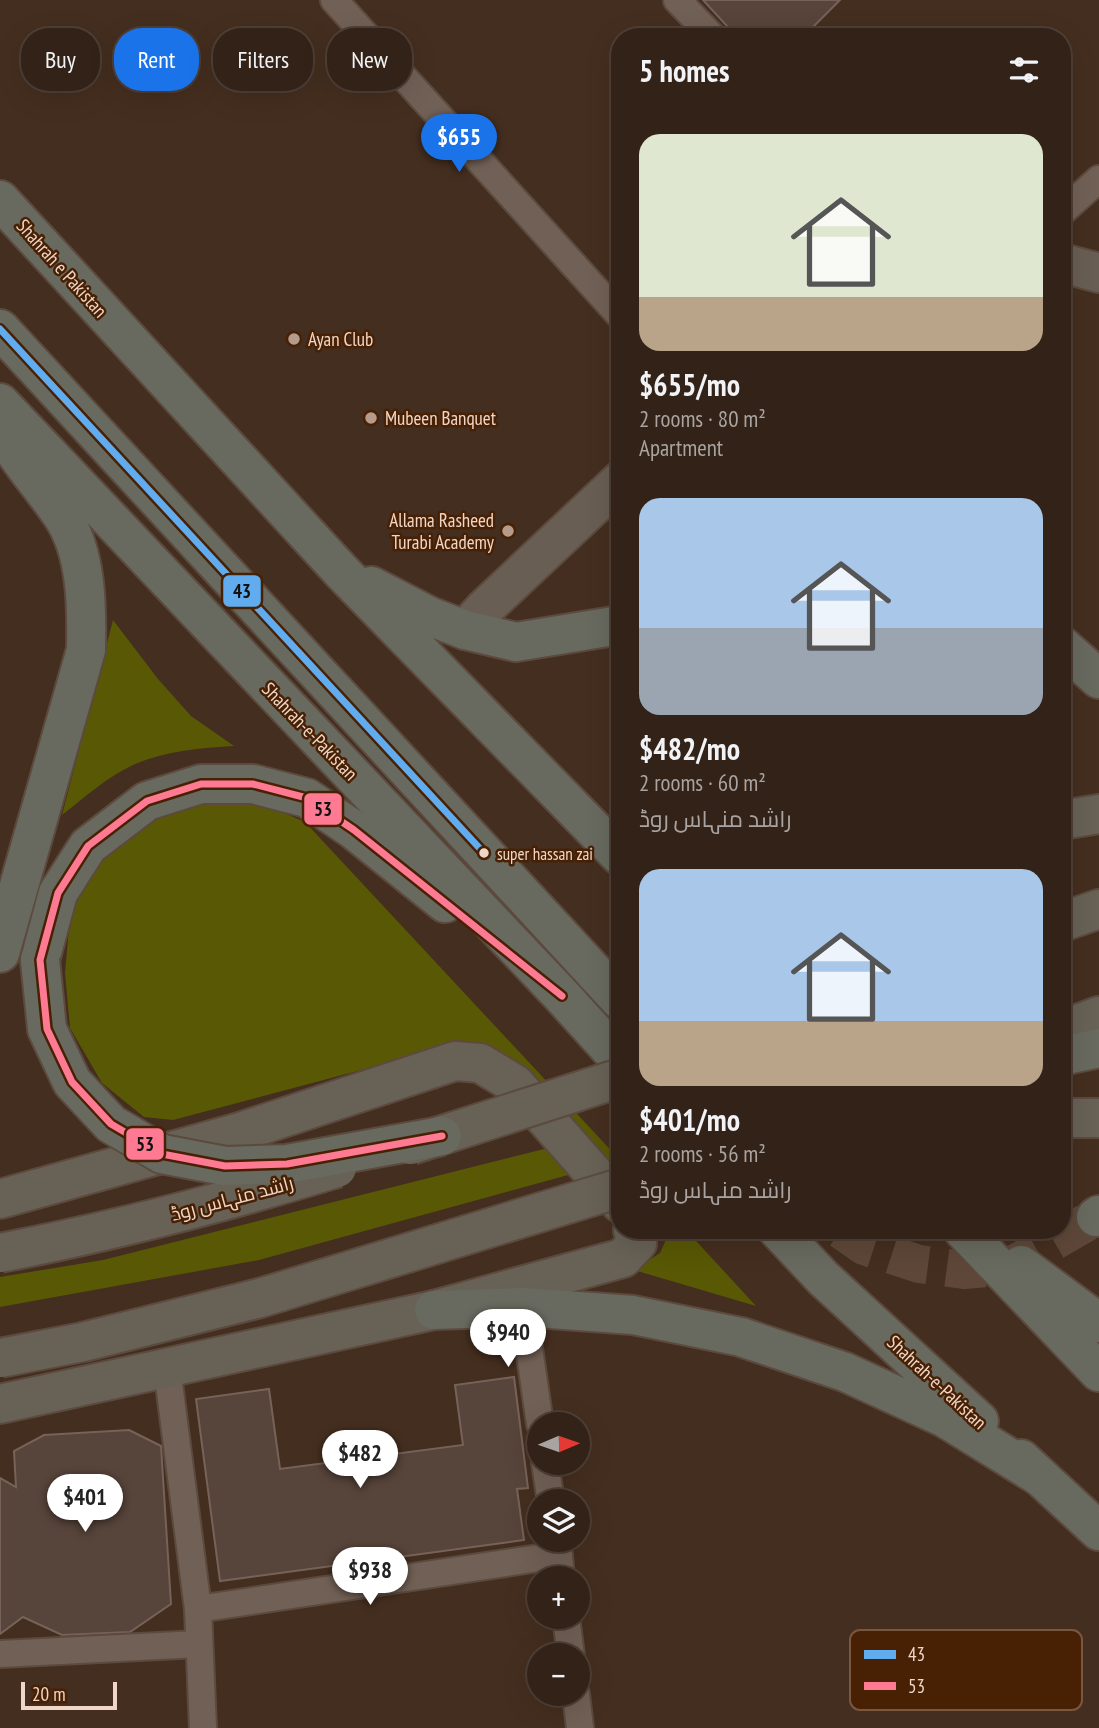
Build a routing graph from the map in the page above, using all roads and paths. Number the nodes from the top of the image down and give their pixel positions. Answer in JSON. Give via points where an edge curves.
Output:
{"nodes":[{"id":1,"x":334,"y":0,"type":"edge"},
{"id":2,"x":677,"y":0,"type":"edge"},
{"id":3,"x":704,"y":28,"type":"edge"},
{"id":4,"x":1099,"y":179,"type":"edge"},
{"id":5,"x":0,"y":200,"type":"edge"},
{"id":6,"x":1071,"y":204,"type":"edge"},
{"id":7,"x":1071,"y":265,"type":"edge"},
{"id":8,"x":1099,"y":273,"type":"edge"},
{"id":9,"x":611,"y":306,"type":"edge"},
{"id":10,"x":0,"y":329,"type":"edge"},
{"id":11,"x":0,"y":403,"type":"edge"},
{"id":12,"x":0,"y":428,"type":"edge"},
{"id":13,"x":611,"y":489,"type":"edge"},
{"id":14,"x":341,"y":570,"type":"junction"},
{"id":15,"x":611,"y":626,"type":"edge"},
{"id":16,"x":465,"y":630,"type":"junction"},
{"id":17,"x":1071,"y":654,"type":"edge"},
{"id":18,"x":1099,"y":678,"type":"edge"},
{"id":19,"x":1099,"y":814,"type":"edge"},
{"id":20,"x":1071,"y":819,"type":"edge"},
{"id":21,"x":611,"y":847,"type":"edge"},
{"id":22,"x":1099,"y":909,"type":"edge"},
{"id":23,"x":1071,"y":919,"type":"edge"},
{"id":24,"x":0,"y":953,"type":"edge"},
{"id":25,"x":611,"y":990,"type":"edge"},
{"id":26,"x":562,"y":996,"type":"junction"},
{"id":27,"x":1099,"y":1016,"type":"edge"},
{"id":28,"x":1071,"y":1027,"type":"edge"},
{"id":29,"x":1099,"y":1048,"type":"edge"},
{"id":30,"x":611,"y":1050,"type":"edge"},
{"id":31,"x":1071,"y":1054,"type":"edge"},
{"id":32,"x":611,"y":1081,"type":"edge"},
{"id":33,"x":1071,"y":1118,"type":"edge"},
{"id":34,"x":1099,"y":1118,"type":"edge"},
{"id":35,"x":442,"y":1136,"type":"junction"},
{"id":36,"x":611,"y":1191,"type":"edge"},
{"id":37,"x":611,"y":1192,"type":"edge"},
{"id":38,"x":0,"y":1199,"type":"edge"},
{"id":39,"x":636,"y":1239,"type":"edge"},
{"id":40,"x":786,"y":1239,"type":"edge"},
{"id":41,"x":972,"y":1239,"type":"edge"},
{"id":42,"x":986,"y":1239,"type":"edge"},
{"id":43,"x":0,"y":1253,"type":"edge"},
{"id":44,"x":523,"y":1307,"type":"junction"},
{"id":45,"x":434,"y":1310,"type":"junction"},
{"id":46,"x":1099,"y":1323,"type":"edge"},
{"id":47,"x":0,"y":1358,"type":"edge"},
{"id":48,"x":167,"y":1368,"type":"junction"},
{"id":49,"x":1099,"y":1372,"type":"edge"},
{"id":50,"x":0,"y":1404,"type":"edge"},
{"id":51,"x":538,"y":1412,"type":"edge"},
{"id":52,"x":1039,"y":1476,"type":"junction"},
{"id":53,"x":1099,"y":1531,"type":"edge"},
{"id":54,"x":559,"y":1558,"type":"edge"},
{"id":55,"x":198,"y":1609,"type":"junction"},
{"id":56,"x":199,"y":1644,"type":"junction"},
{"id":57,"x":0,"y":1654,"type":"edge"},
{"id":58,"x":577,"y":1706,"type":"edge"},
{"id":59,"x":203,"y":1728,"type":"edge"},
{"id":60,"x":580,"y":1728,"type":"edge"}],
"edges":[{"from":1,"to":9,"type":"street"},
{"from":2,"to":3,"type":"street"},
{"from":4,"to":6,"type":"street"},
{"from":5,"to":14,"type":"highway","name":"Shahrah e Pakistan"},
{"from":7,"to":8,"type":"street"},
{"from":10,"to":25,"type":"highway"},
{"from":11,"to":26,"type":"highway","name":"Shahrah-e-Pakistan"},
{"from":12,"to":24,"type":"highway","via":[[63,517],[80,557],[87,602],[86,650]]},
{"from":13,"to":16,"type":"street"},
{"from":14,"to":16,"type":"highway"},
{"from":14,"to":21,"type":"highway"},
{"from":15,"to":16,"type":"highway","via":[[516,642]]},
{"from":17,"to":18,"type":"highway"},
{"from":19,"to":20,"type":"main road"},
{"from":22,"to":23,"type":"main road"},
{"from":26,"to":30,"type":"highway","name":"Shahrah-e-Pakistan"},
{"from":26,"to":35,"type":"highway","bridge":true,"via":[[354,830],[307,798],[253,784],[201,785],[147,802],[88,846],[58,892],[40,960],[47,1029],[72,1082],[111,1124],[162,1154],[225,1166],[287,1164]]},
{"from":27,"to":28,"type":"main road"},
{"from":29,"to":31,"type":"highway"},
{"from":32,"to":35,"type":"main road","name":"راشد منہاس روڈ","bridge":true},
{"from":33,"to":34,"type":"main road"},
{"from":35,"to":43,"type":"main road","name":"راشد منہاس روڈ","bridge":true,"via":[[243,1197]]},
{"from":36,"to":47,"type":"main road","bridge":true,"via":[[260,1298]]},
{"from":37,"to":38,"type":"main road","via":[[515,1084],[480,1063],[454,1061],[240,1132]]},
{"from":39,"to":45,"type":"main road","via":[[623,1258]]},
{"from":40,"to":52,"type":"highway","name":"Shahrah-e-Pakistan"},
{"from":41,"to":49,"type":"highway"},
{"from":42,"to":46,"type":"highway"},
{"from":44,"to":45,"type":"highway"},
{"from":44,"to":51,"type":"street"},
{"from":44,"to":52,"type":"highway","via":[[633,1315],[741,1337],[845,1371],[945,1418]]},
{"from":45,"to":48,"type":"main road"},
{"from":48,"to":50,"type":"main road"},
{"from":48,"to":55,"type":"street"},
{"from":52,"to":53,"type":"highway","name":"Shahrah-e-Pakistan"},
{"from":54,"to":55,"type":"street"},
{"from":55,"to":56,"type":"street"},
{"from":56,"to":57,"type":"street"},
{"from":56,"to":59,"type":"street"},
{"from":58,"to":60,"type":"street"}]}
